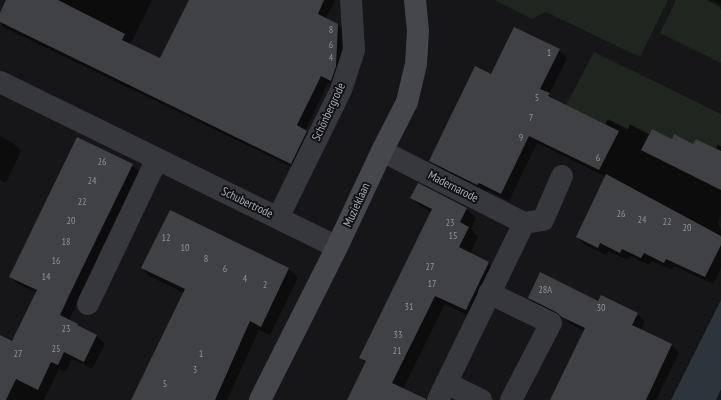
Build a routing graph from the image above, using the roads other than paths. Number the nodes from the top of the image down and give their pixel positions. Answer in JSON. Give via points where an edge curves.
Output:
{"nodes":[{"id":1,"x":351,"y":0,"type":"edge"},
{"id":2,"x":414,"y":0,"type":"edge"},
{"id":3,"x":0,"y":82,"type":"edge"},
{"id":4,"x":382,"y":151,"type":"junction"},
{"id":5,"x":157,"y":159,"type":"junction"},
{"id":6,"x":562,"y":176,"type":"dead end"},
{"id":7,"x":278,"y":218,"type":"junction"},
{"id":8,"x":524,"y":223,"type":"junction"},
{"id":9,"x":337,"y":247,"type":"junction"},
{"id":10,"x":489,"y":293,"type":"junction"},
{"id":11,"x":88,"y":304,"type":"dead end"},
{"id":12,"x":442,"y":392,"type":"edge"},
{"id":13,"x":260,"y":400,"type":"edge"},
{"id":14,"x":481,"y":400,"type":"edge"},
{"id":15,"x":512,"y":400,"type":"edge"}],
"edges":[{"from":1,"to":7,"type":"street","name":"Schönbergrode","via":[[354,50],[341,90]]},
{"from":2,"to":4,"type":"street","name":"Muzieklaan","via":[[418,31],[416,64],[406,102]]},
{"from":3,"to":5,"type":"street","name":"Schubertrode"},
{"from":4,"to":8,"type":"street","name":"Madernarode"},
{"from":4,"to":9,"type":"street","name":"Muzieklaan"},
{"from":5,"to":7,"type":"street","name":"Schubertrode"},
{"from":5,"to":11,"type":"street"},
{"from":6,"to":8,"type":"street","via":[[544,220]]},
{"from":7,"to":9,"type":"street","name":"Schubertrode"},
{"from":8,"to":10,"type":"street"},
{"from":9,"to":13,"type":"street","name":"Muzieklaan"},
{"from":10,"to":12,"type":"street"},
{"from":10,"to":15,"type":"street","via":[[551,323]]},
{"from":12,"to":14,"type":"street"}]}
